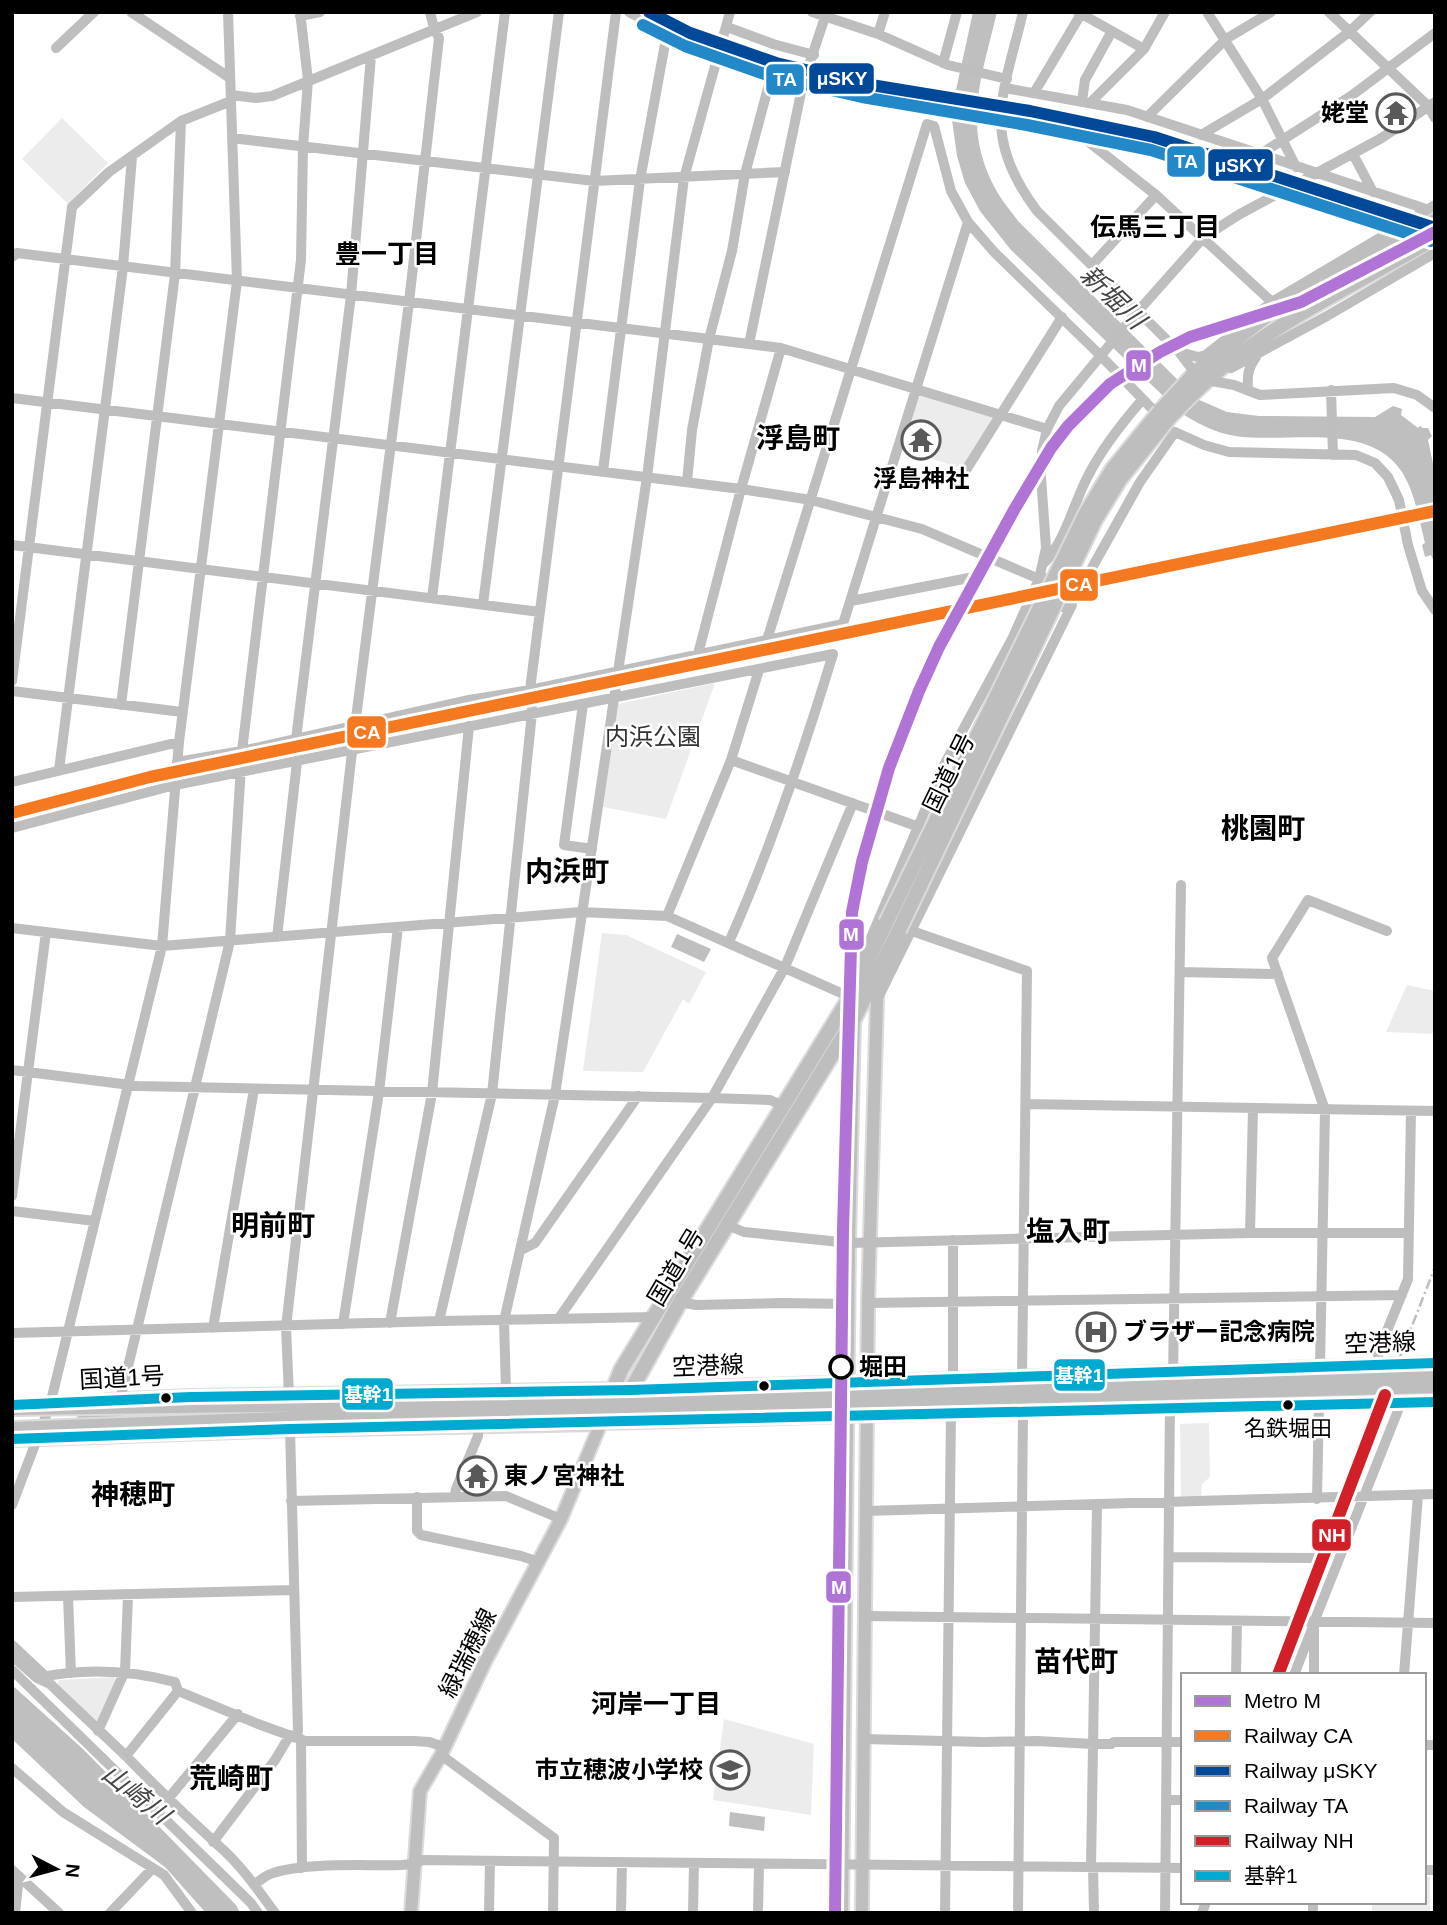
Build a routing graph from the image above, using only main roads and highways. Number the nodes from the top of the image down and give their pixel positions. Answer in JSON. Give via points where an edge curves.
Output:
{"nodes":[{"id":1,"x":1432,"y":212,"type":"edge"},
{"id":2,"x":1435,"y":239,"type":"edge"},
{"id":3,"x":1200,"y":380,"type":"junction"},
{"id":4,"x":899,"y":928,"type":"junction"},
{"id":5,"x":876,"y":979,"type":"junction"},
{"id":6,"x":852,"y":993,"type":"junction"},
{"id":7,"x":854,"y":1019,"type":"junction"},
{"id":8,"x":1435,"y":1363,"type":"edge"},
{"id":9,"x":1435,"y":1374,"type":"edge"},
{"id":10,"x":848,"y":1381,"type":"junction"},
{"id":11,"x":868,"y":1381,"type":"junction"},
{"id":12,"x":1435,"y":1387,"type":"edge"},
{"id":13,"x":613,"y":1390,"type":"junction"},
{"id":14,"x":631,"y":1390,"type":"junction"},
{"id":15,"x":191,"y":1396,"type":"junction"},
{"id":16,"x":1435,"y":1402,"type":"edge"},
{"id":17,"x":12,"y":1407,"type":"edge"},
{"id":18,"x":868,"y":1416,"type":"junction"},
{"id":19,"x":848,"y":1417,"type":"junction"},
{"id":20,"x":12,"y":1421,"type":"edge"},
{"id":21,"x":601,"y":1423,"type":"junction"},
{"id":22,"x":12,"y":1429,"type":"edge"},
{"id":23,"x":12,"y":1439,"type":"edge"},
{"id":24,"x":411,"y":1913,"type":"edge"},
{"id":25,"x":842,"y":1913,"type":"edge"},
{"id":26,"x":862,"y":1913,"type":"edge"}],
"edges":[{"from":1,"to":3,"type":"highway","name":"国道1号","via":[[1279,307],[1210,360]]},
{"from":2,"to":3,"type":"highway","name":"国道1号","via":[[1285,324]]},
{"from":3,"to":4,"type":"highway","name":"国道1号","bridge":true,"via":[[1120,479],[1095,520]]},
{"from":4,"to":5,"type":"highway","name":"国道1号"},
{"from":4,"to":6,"type":"highway","name":"国道1号"},
{"from":5,"to":7,"type":"highway","name":"国道1号"},
{"from":5,"to":11,"type":"main road"},
{"from":6,"to":7,"type":"main road"},
{"from":6,"to":13,"type":"highway","name":"国道1号"},
{"from":7,"to":10,"type":"main road"},
{"from":7,"to":14,"type":"highway","name":"国道1号"},
{"from":8,"to":11,"type":"main road","name":"空港線"},
{"from":9,"to":17,"type":"highway","bridge":true,"via":[[327,1404]]},
{"from":10,"to":11,"type":"main road","name":"空港線"},
{"from":10,"to":14,"type":"main road","name":"空港線"},
{"from":10,"to":19,"type":"main road"},
{"from":11,"to":18,"type":"main road"},
{"from":12,"to":22,"type":"highway","bridge":true,"via":[[576,1408]]},
{"from":13,"to":14,"type":"main road","name":"空港線"},
{"from":13,"to":15,"type":"highway","name":"国道1号"},
{"from":13,"to":21,"type":"highway","name":"国道1号"},
{"from":14,"to":21,"type":"highway","name":"国道1号"},
{"from":15,"to":17,"type":"highway","name":"国道1号"},
{"from":15,"to":20,"type":"highway","via":[[159,1415]]},
{"from":16,"to":18,"type":"main road"},
{"from":18,"to":19,"type":"main road"},
{"from":18,"to":26,"type":"main road"},
{"from":19,"to":21,"type":"main road"},
{"from":19,"to":25,"type":"main road"},
{"from":21,"to":23,"type":"highway"},
{"from":21,"to":24,"type":"main road","name":"緑瑞穂線","via":[[561,1519],[420,1791]]}]}
